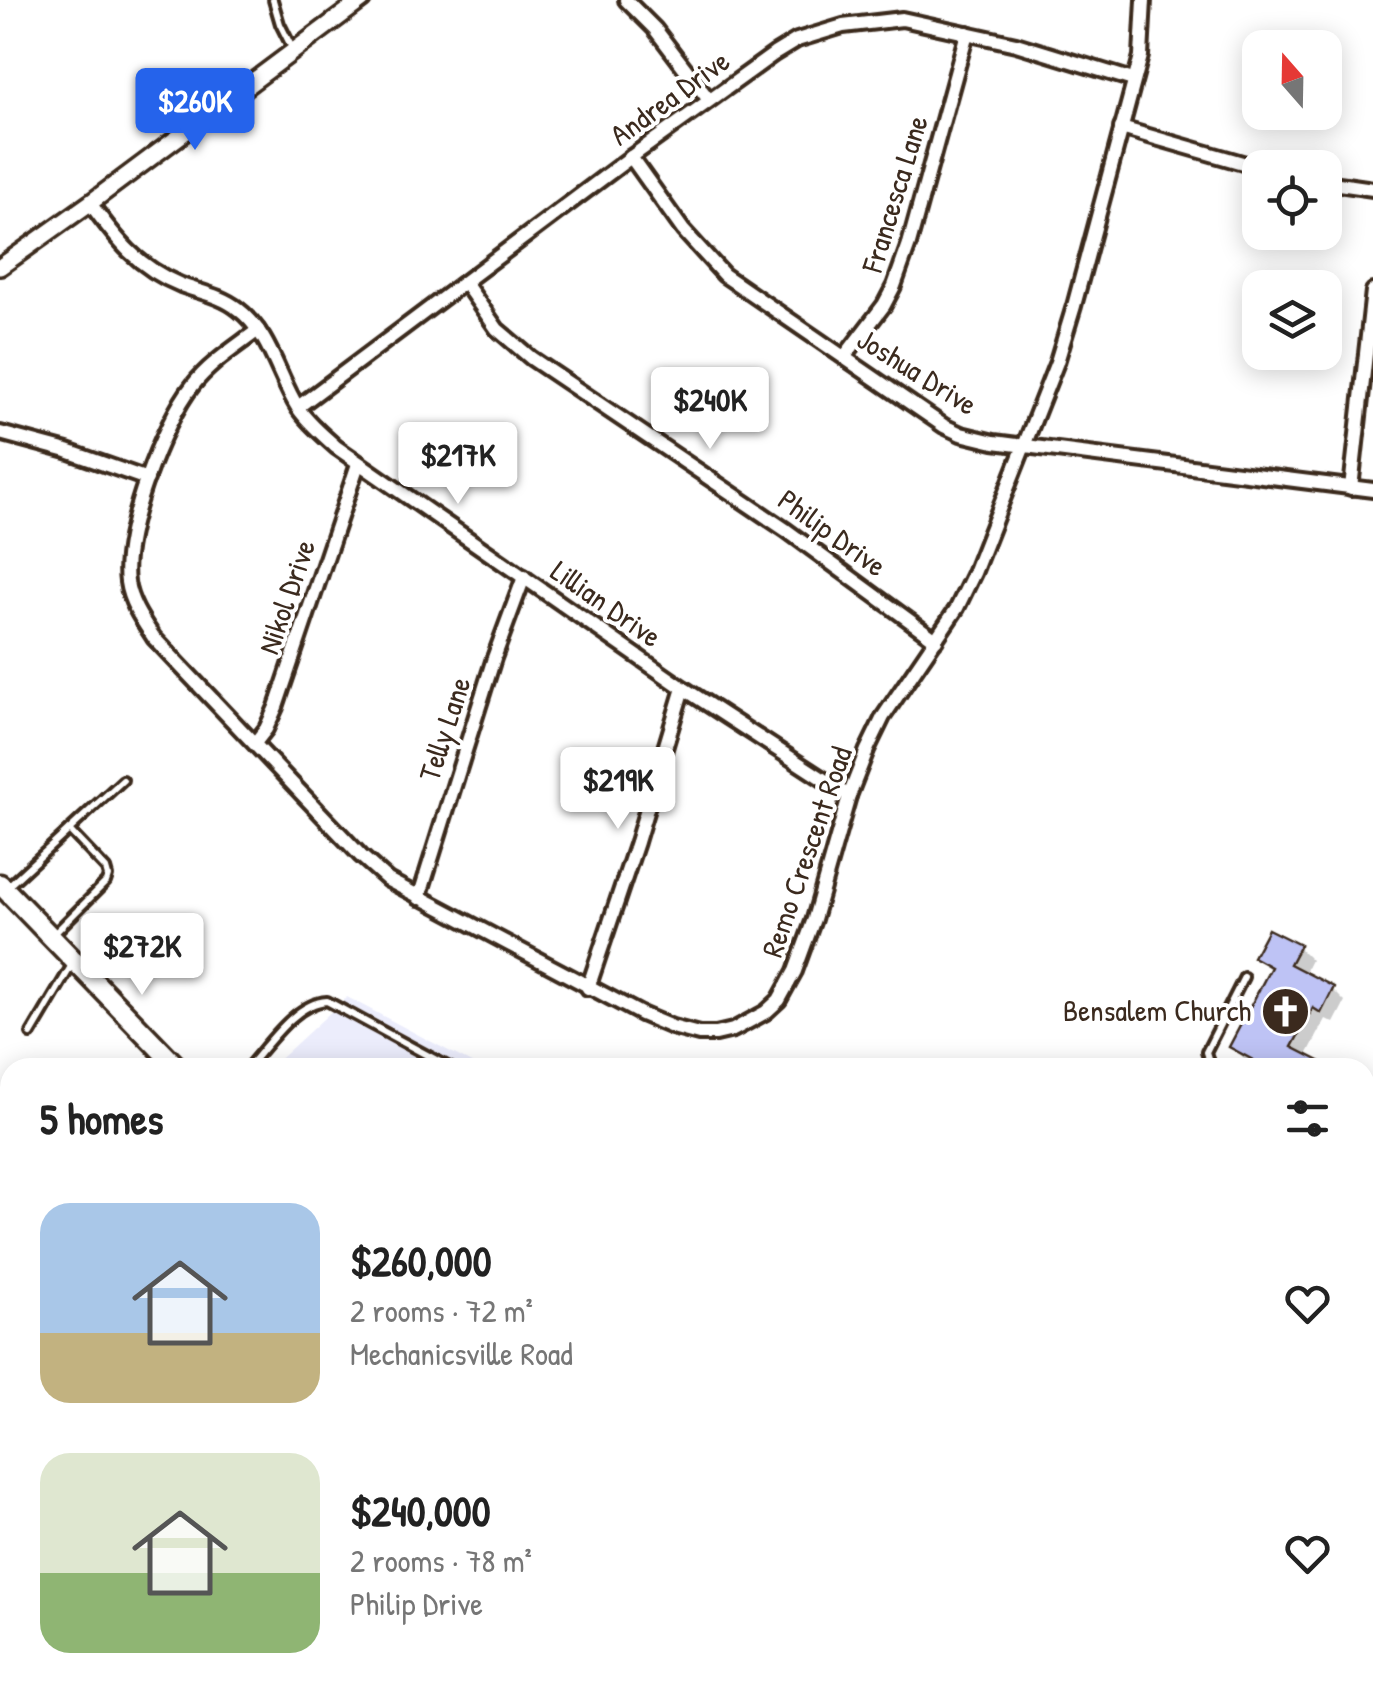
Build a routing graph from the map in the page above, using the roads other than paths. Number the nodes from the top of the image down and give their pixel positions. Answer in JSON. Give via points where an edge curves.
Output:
{"nodes":[{"id":1,"x":273,"y":0,"type":"edge"},
{"id":2,"x":362,"y":0,"type":"edge"},
{"id":3,"x":626,"y":0,"type":"edge"},
{"id":4,"x":1144,"y":0,"type":"edge"},
{"id":5,"x":967,"y":33,"type":"junction"},
{"id":6,"x":294,"y":51,"type":"junction"},
{"id":7,"x":1133,"y":80,"type":"junction"},
{"id":8,"x":709,"y":100,"type":"junction"},
{"id":9,"x":1121,"y":128,"type":"junction"},
{"id":10,"x":631,"y":157,"type":"junction"},
{"id":11,"x":1242,"y":163,"type":"edge"},
{"id":12,"x":1342,"y":184,"type":"edge"},
{"id":13,"x":1373,"y":189,"type":"edge"},
{"id":14,"x":90,"y":203,"type":"junction"},
{"id":15,"x":0,"y":267,"type":"edge"},
{"id":16,"x":465,"y":282,"type":"junction"},
{"id":17,"x":1373,"y":291,"type":"edge"},
{"id":18,"x":258,"y":330,"type":"junction"},
{"id":19,"x":846,"y":356,"type":"junction"},
{"id":20,"x":298,"y":407,"type":"junction"},
{"id":21,"x":0,"y":433,"type":"edge"},
{"id":22,"x":1026,"y":446,"type":"junction"},
{"id":23,"x":358,"y":464,"type":"junction"},
{"id":24,"x":147,"y":479,"type":"junction"},
{"id":25,"x":1351,"y":488,"type":"junction"},
{"id":26,"x":1373,"y":490,"type":"edge"},
{"id":27,"x":524,"y":577,"type":"junction"},
{"id":28,"x":936,"y":640,"type":"junction"},
{"id":29,"x":683,"y":688,"type":"junction"},
{"id":30,"x":255,"y":743,"type":"junction"},
{"id":31,"x":123,"y":780,"type":"dead end"},
{"id":32,"x":849,"y":796,"type":"junction"},
{"id":33,"x":70,"y":830,"type":"junction"},
{"id":34,"x":2,"y":887,"type":"edge"},
{"id":35,"x":419,"y":898,"type":"junction"},
{"id":36,"x":51,"y":938,"type":"junction"},
{"id":37,"x":74,"y":962,"type":"junction"},
{"id":38,"x":1244,"y":976,"type":"dead end"},
{"id":39,"x":588,"y":988,"type":"junction"},
{"id":40,"x":31,"y":1034,"type":"dead end"},
{"id":41,"x":168,"y":1058,"type":"edge"},
{"id":42,"x":256,"y":1058,"type":"edge"},
{"id":43,"x":432,"y":1058,"type":"edge"},
{"id":44,"x":1208,"y":1058,"type":"edge"}],
"edges":[{"from":1,"to":6,"type":"lane"},
{"from":2,"to":6,"type":"street"},
{"from":3,"to":8,"type":"street"},
{"from":4,"to":7,"type":"street","name":"Remo Crescent Road"},
{"from":5,"to":7,"type":"street","name":"Andrea Drive"},
{"from":5,"to":8,"type":"street","name":"Andrea Drive","via":[[902,19],[843,26],[797,40]]},
{"from":5,"to":19,"type":"street","name":"Francesca Lane","via":[[894,286]]},
{"from":6,"to":14,"type":"street"},
{"from":7,"to":9,"type":"street","name":"Remo Crescent Road"},
{"from":8,"to":10,"type":"street","name":"Andrea Drive"},
{"from":9,"to":11,"type":"street"},
{"from":9,"to":22,"type":"street","name":"Remo Crescent Road","via":[[1074,306]]},
{"from":10,"to":16,"type":"street","name":"Andrea Drive"},
{"from":10,"to":19,"type":"street","name":"Joshua Drive","via":[[724,275]]},
{"from":12,"to":13,"type":"street"},
{"from":14,"to":15,"type":"street"},
{"from":14,"to":18,"type":"street","name":"Lillian Drive","via":[[136,260],[238,308]]},
{"from":16,"to":20,"type":"street","name":"Andrea Drive"},
{"from":16,"to":28,"type":"street","name":"Philip Drive","via":[[497,330],[531,358]]},
{"from":17,"to":25,"type":"street"},
{"from":18,"to":20,"type":"street","name":"Lillian Drive"},
{"from":18,"to":24,"type":"street","name":"Remo Crescent Road","via":[[193,385]]},
{"from":19,"to":22,"type":"street","name":"Joshua Drive","via":[[944,426]]},
{"from":20,"to":23,"type":"street","name":"Lillian Drive"},
{"from":21,"to":24,"type":"street"},
{"from":22,"to":25,"type":"street","name":"Joshua Drive"},
{"from":22,"to":28,"type":"street","name":"Remo Crescent Road","via":[[974,573]]},
{"from":23,"to":27,"type":"street","name":"Lillian Drive"},
{"from":23,"to":30,"type":"street","name":"Nikol Drive","via":[[276,707]]},
{"from":24,"to":30,"type":"street","name":"Remo Crescent Road","via":[[126,561],[132,599],[154,638]]},
{"from":25,"to":26,"type":"street","name":"Joshua Drive"},
{"from":27,"to":29,"type":"street","name":"Lillian Drive"},
{"from":27,"to":35,"type":"street","name":"Telly Lane"},
{"from":28,"to":32,"type":"street","name":"Remo Crescent Road","via":[[884,716]]},
{"from":29,"to":32,"type":"street","name":"Lillian Drive"},
{"from":29,"to":39,"type":"street"},
{"from":30,"to":35,"type":"street","name":"Remo Crescent Road","via":[[360,856]]},
{"from":31,"to":33,"type":"lane"},
{"from":32,"to":39,"type":"street","name":"Remo Crescent Road","via":[[795,971],[766,1012],[733,1030],[699,1034]]},
{"from":33,"to":34,"type":"lane"},
{"from":33,"to":36,"type":"lane","via":[[108,876]]},
{"from":34,"to":36,"type":"main road"},
{"from":35,"to":39,"type":"street","name":"Remo Crescent Road"},
{"from":36,"to":37,"type":"main road"},
{"from":37,"to":40,"type":"lane"},
{"from":37,"to":41,"type":"main road"},
{"from":38,"to":44,"type":"lane"},
{"from":42,"to":43,"type":"lane","via":[[298,1012],[327,1001]]}]}
